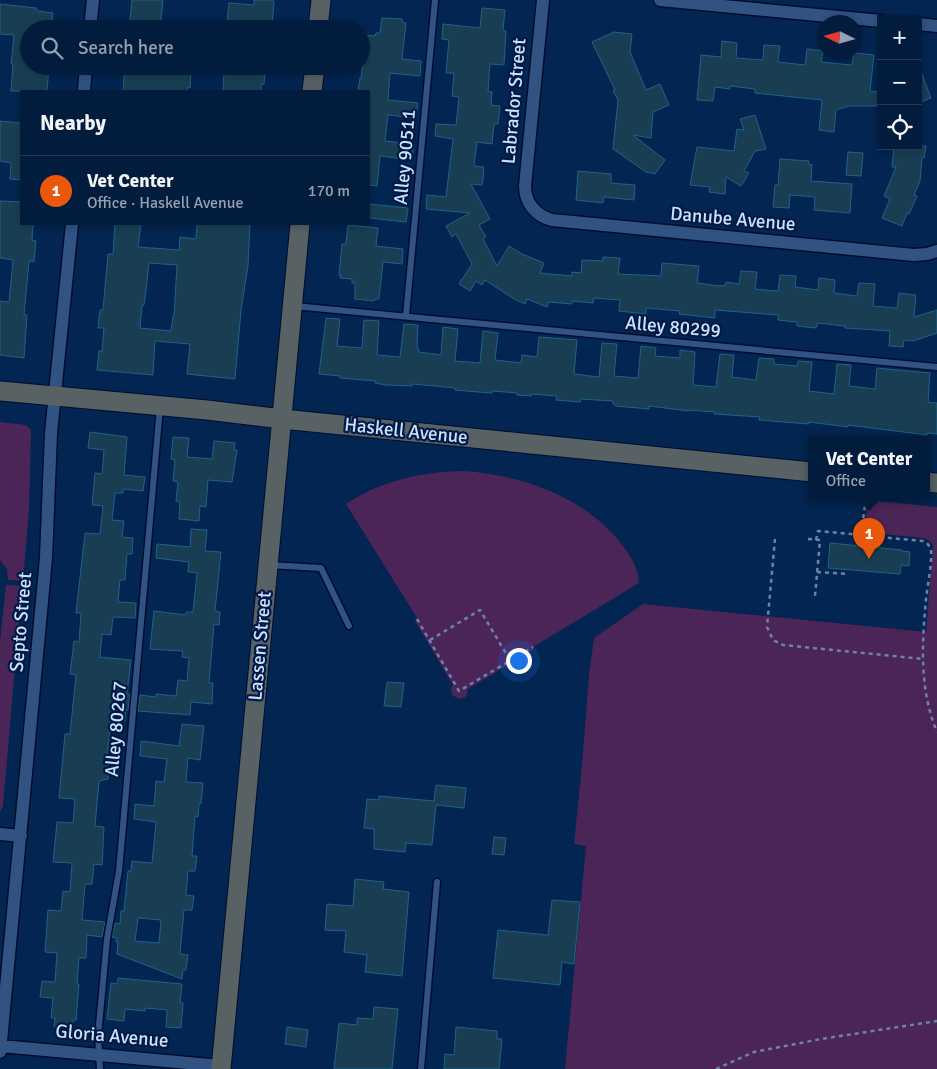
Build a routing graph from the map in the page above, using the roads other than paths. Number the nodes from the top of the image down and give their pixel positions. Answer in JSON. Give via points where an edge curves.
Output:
{"nodes":[{"id":1,"x":93,"y":0,"type":"edge"},
{"id":2,"x":321,"y":0,"type":"edge"},
{"id":3,"x":435,"y":0,"type":"edge"},
{"id":4,"x":543,"y":0,"type":"edge"},
{"id":5,"x":660,"y":0,"type":"edge"},
{"id":6,"x":773,"y":6,"type":"edge"},
{"id":7,"x":91,"y":20,"type":"edge"},
{"id":8,"x":319,"y":20,"type":"edge"},
{"id":9,"x":877,"y":20,"type":"edge"},
{"id":10,"x":922,"y":24,"type":"edge"},
{"id":11,"x":937,"y":26,"type":"edge"},
{"id":12,"x":85,"y":75,"type":"edge"},
{"id":13,"x":314,"y":75,"type":"edge"},
{"id":14,"x":84,"y":90,"type":"edge"},
{"id":15,"x":312,"y":90,"type":"edge"},
{"id":16,"x":530,"y":205,"type":"joint"},
{"id":17,"x":72,"y":225,"type":"edge"},
{"id":18,"x":300,"y":225,"type":"edge"},
{"id":19,"x":937,"y":251,"type":"edge"},
{"id":20,"x":292,"y":305,"type":"junction"},
{"id":21,"x":406,"y":316,"type":"junction"},
{"id":22,"x":937,"y":367,"type":"edge"},
{"id":23,"x":0,"y":391,"type":"edge"},
{"id":24,"x":55,"y":396,"type":"junction"},
{"id":25,"x":160,"y":406,"type":"junction"},
{"id":26,"x":282,"y":419,"type":"junction"},
{"id":27,"x":808,"y":472,"type":"edge"},
{"id":28,"x":268,"y":565,"type":"junction"},
{"id":29,"x":349,"y":626,"type":"dead end"},
{"id":30,"x":0,"y":834,"type":"edge"},
{"id":31,"x":21,"y":836,"type":"junction"},
{"id":32,"x":437,"y":882,"type":"dead end"},
{"id":33,"x":1,"y":1046,"type":"edge"},
{"id":34,"x":0,"y":1052,"type":"edge"},
{"id":35,"x":99,"y":1054,"type":"junction"},
{"id":36,"x":221,"y":1067,"type":"edge"},
{"id":37,"x":100,"y":1069,"type":"edge"},
{"id":38,"x":421,"y":1069,"type":"edge"}],
"edges":[{"from":1,"to":7,"type":"street"},
{"from":2,"to":8,"type":"main road"},
{"from":3,"to":21,"type":"lane","name":"Alley 90511"},
{"from":4,"to":16,"type":"street","name":"Labrador Street","via":[[525,186]]},
{"from":5,"to":6,"type":"street"},
{"from":6,"to":9,"type":"street"},
{"from":10,"to":11,"type":"street"},
{"from":12,"to":14,"type":"street"},
{"from":13,"to":15,"type":"main road"},
{"from":16,"to":19,"type":"street","name":"Danube Avenue","via":[[538,214],[552,220],[914,255]]},
{"from":17,"to":24,"type":"street","name":"Septo Street"},
{"from":18,"to":20,"type":"main road","name":"Lassen Street"},
{"from":20,"to":21,"type":"lane","name":"Alley 80299"},
{"from":20,"to":26,"type":"main road","name":"Lassen Street"},
{"from":21,"to":22,"type":"lane","name":"Alley 80299"},
{"from":23,"to":24,"type":"main road","name":"Haskell Avenue"},
{"from":24,"to":25,"type":"main road","name":"Haskell Avenue"},
{"from":24,"to":31,"type":"street","name":"Septo Street","via":[[46,558]]},
{"from":25,"to":26,"type":"main road","name":"Haskell Avenue"},
{"from":25,"to":35,"type":"lane","name":"Alley 80267","via":[[119,871],[106,939]]},
{"from":26,"to":27,"type":"main road","name":"Haskell Avenue"},
{"from":26,"to":28,"type":"main road","name":"Lassen Street"},
{"from":28,"to":29,"type":"lane","via":[[321,568]]},
{"from":28,"to":36,"type":"main road","name":"Lassen Street"},
{"from":30,"to":31,"type":"street"},
{"from":31,"to":33,"type":"street","name":"Septo Street"},
{"from":32,"to":38,"type":"lane"},
{"from":33,"to":34,"type":"street","name":"Septo Street"},
{"from":33,"to":35,"type":"street","name":"Gloria Avenue"},
{"from":35,"to":36,"type":"street","name":"Gloria Avenue"},
{"from":35,"to":37,"type":"lane","name":"Alley 80267"}]}
